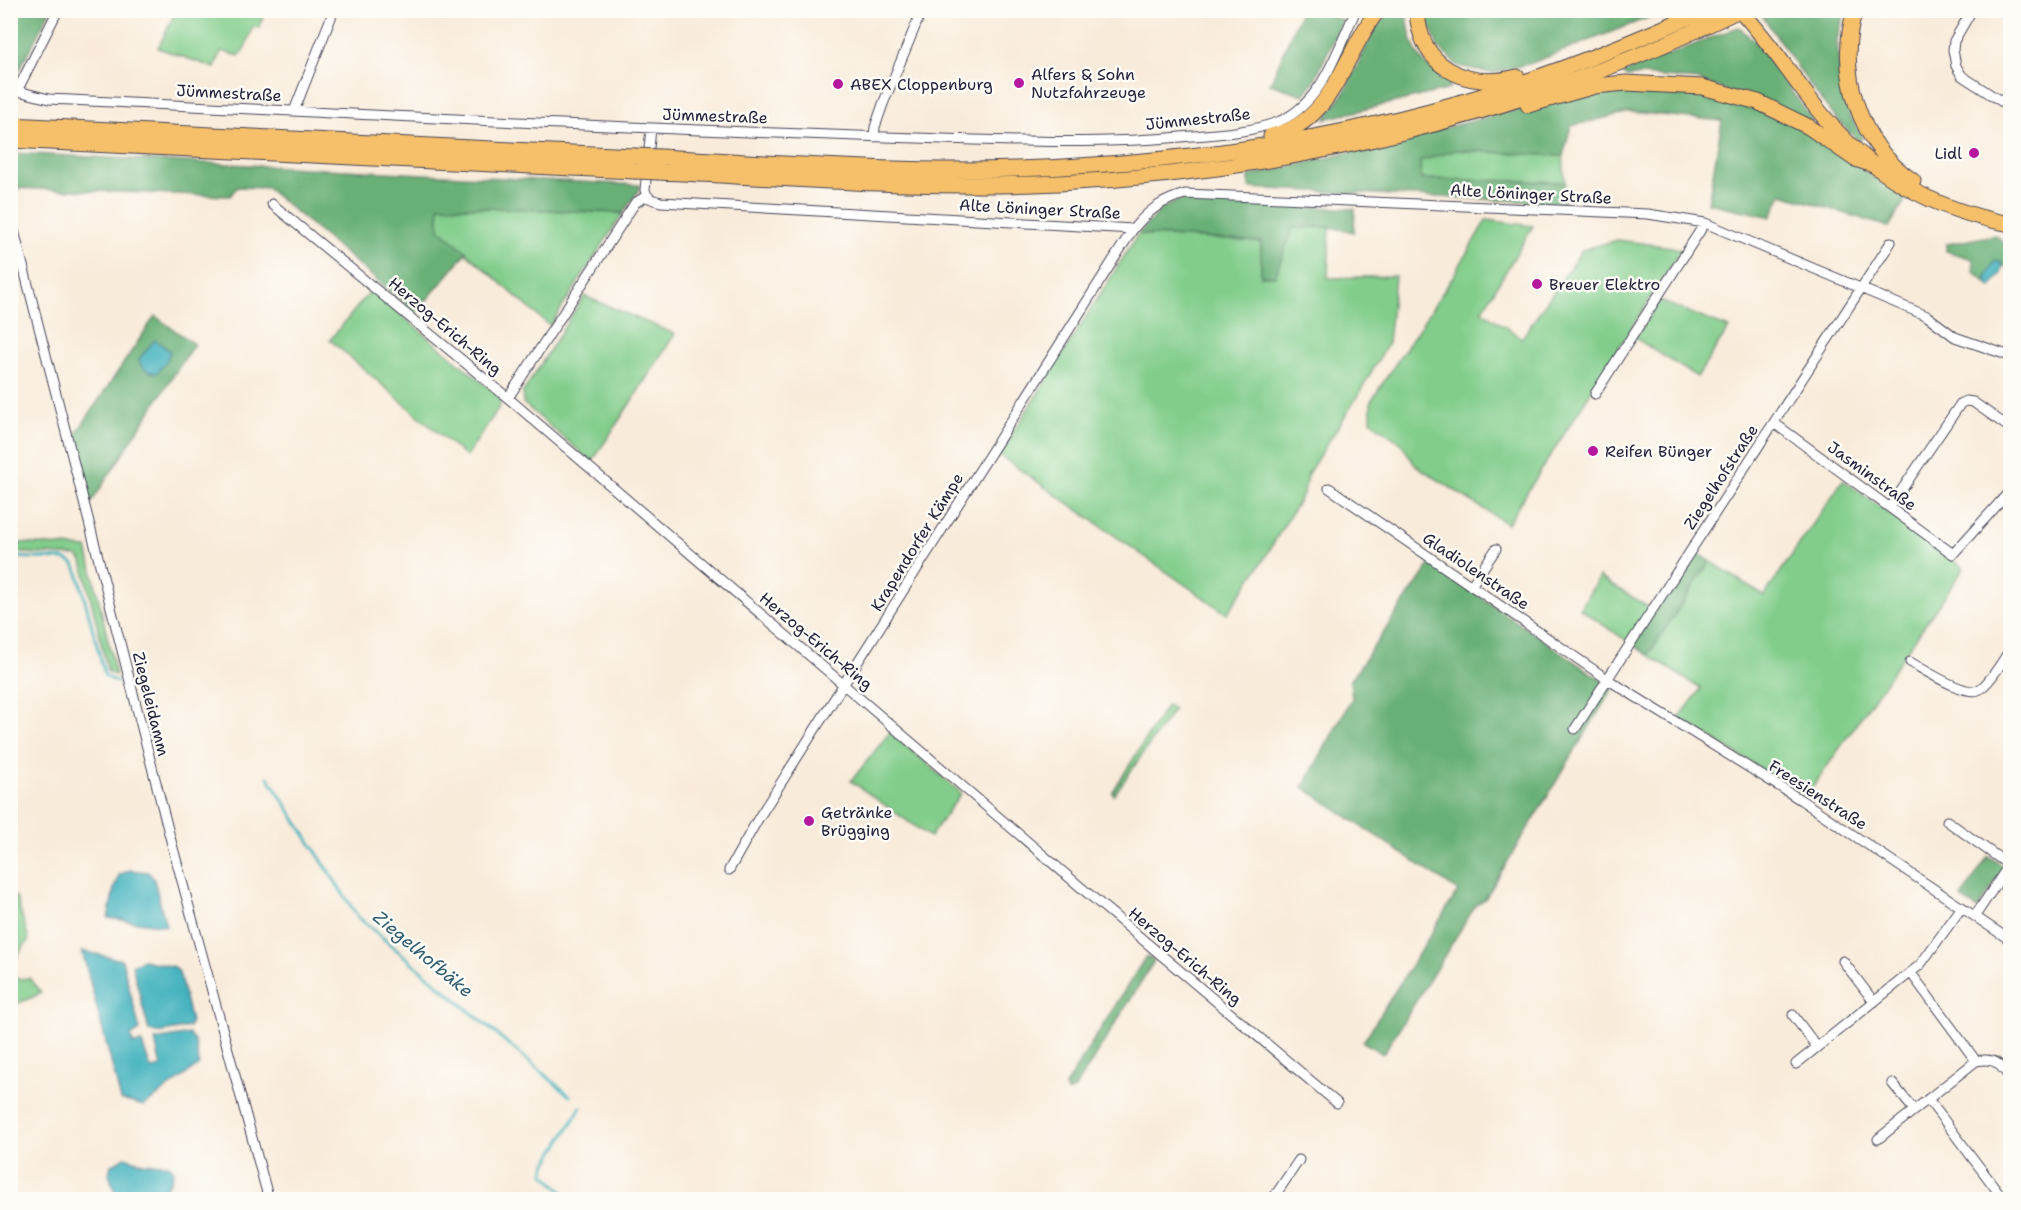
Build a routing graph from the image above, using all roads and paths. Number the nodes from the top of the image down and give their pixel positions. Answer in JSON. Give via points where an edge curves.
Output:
{"nodes":[{"id":1,"x":58,"y":10,"type":"edge"},
{"id":2,"x":334,"y":10,"type":"edge"},
{"id":3,"x":922,"y":10,"type":"edge"},
{"id":4,"x":1356,"y":10,"type":"edge"},
{"id":5,"x":1378,"y":10,"type":"edge"},
{"id":6,"x":1417,"y":10,"type":"edge"},
{"id":7,"x":1705,"y":10,"type":"edge"},
{"id":8,"x":1739,"y":10,"type":"edge"},
{"id":9,"x":1855,"y":10,"type":"edge"},
{"id":10,"x":1972,"y":10,"type":"edge"},
{"id":11,"x":1563,"y":69,"type":"junction"},
{"id":12,"x":14,"y":90,"type":"edge"},
{"id":13,"x":2010,"y":107,"type":"edge"},
{"id":14,"x":1492,"y":108,"type":"junction"},
{"id":15,"x":294,"y":111,"type":"junction"},
{"id":16,"x":10,"y":125,"type":"edge"},
{"id":17,"x":651,"y":128,"type":"junction"},
{"id":18,"x":874,"y":137,"type":"junction"},
{"id":19,"x":10,"y":140,"type":"edge"},
{"id":20,"x":1151,"y":160,"type":"junction"},
{"id":21,"x":634,"y":163,"type":"junction"},
{"id":22,"x":660,"y":164,"type":"junction"},
{"id":23,"x":1873,"y":165,"type":"junction"},
{"id":24,"x":646,"y":196,"type":"junction"},
{"id":25,"x":273,"y":204,"type":"dead end"},
{"id":26,"x":10,"y":215,"type":"edge"},
{"id":27,"x":1705,"y":223,"type":"junction"},
{"id":28,"x":2008,"y":223,"type":"edge"},
{"id":29,"x":1132,"y":229,"type":"junction"},
{"id":30,"x":1891,"y":242,"type":"dead end"},
{"id":31,"x":1861,"y":288,"type":"junction"},
{"id":32,"x":2010,"y":356,"type":"edge"},
{"id":33,"x":1595,"y":394,"type":"dead end"},
{"id":34,"x":508,"y":398,"type":"junction"},
{"id":35,"x":1774,"y":423,"type":"junction"},
{"id":36,"x":2010,"y":428,"type":"edge"},
{"id":37,"x":1329,"y":488,"type":"dead end"},
{"id":38,"x":2010,"y":492,"type":"edge"},
{"id":39,"x":1890,"y":507,"type":"junction"},
{"id":40,"x":1496,"y":549,"type":"dead end"},
{"id":41,"x":1471,"y":586,"type":"junction"},
{"id":42,"x":2009,"y":654,"type":"edge"},
{"id":43,"x":1910,"y":662,"type":"dead end"},
{"id":44,"x":1607,"y":679,"type":"junction"},
{"id":45,"x":845,"y":685,"type":"junction"},
{"id":46,"x":1575,"y":729,"type":"dead end"},
{"id":47,"x":1947,"y":821,"type":"dead end"},
{"id":48,"x":729,"y":870,"type":"dead end"},
{"id":49,"x":1962,"y":907,"type":"junction"},
{"id":50,"x":1975,"y":916,"type":"junction"},
{"id":51,"x":2010,"y":940,"type":"edge"},
{"id":52,"x":1843,"y":961,"type":"dead end"},
{"id":53,"x":1911,"y":973,"type":"junction"},
{"id":54,"x":1874,"y":1002,"type":"junction"},
{"id":55,"x":1793,"y":1015,"type":"dead end"},
{"id":56,"x":1817,"y":1047,"type":"junction"},
{"id":57,"x":1976,"y":1061,"type":"junction"},
{"id":58,"x":1796,"y":1064,"type":"dead end"},
{"id":59,"x":2010,"y":1078,"type":"edge"},
{"id":60,"x":1892,"y":1083,"type":"dead end"},
{"id":61,"x":1928,"y":1099,"type":"junction"},
{"id":62,"x":1337,"y":1103,"type":"dead end"},
{"id":63,"x":1914,"y":1110,"type":"junction"},
{"id":64,"x":1878,"y":1139,"type":"dead end"},
{"id":65,"x":1299,"y":1160,"type":"dead end"},
{"id":66,"x":2010,"y":1190,"type":"edge"},
{"id":67,"x":2001,"y":1198,"type":"edge"},
{"id":68,"x":269,"y":1200,"type":"edge"},
{"id":69,"x":1272,"y":1200,"type":"edge"}],
"edges":[{"from":1,"to":12,"type":"street"},
{"from":2,"to":15,"type":"street"},
{"from":3,"to":18,"type":"street","via":[[883,104]]},
{"from":4,"to":18,"type":"street","name":"Jümmestraße","via":[[1318,89],[1297,111],[1266,125],[1166,139],[1067,143]]},
{"from":5,"to":20,"type":"highway","via":[[1322,106],[1300,126],[1236,144],[1159,153]]},
{"from":6,"to":11,"type":"highway","via":[[1418,28],[1431,54],[1449,72],[1481,81],[1514,78],[1549,66]]},
{"from":7,"to":11,"type":"highway"},
{"from":8,"to":14,"type":"highway","via":[[1597,72]]},
{"from":8,"to":23,"type":"highway","via":[[1819,111]]},
{"from":9,"to":28,"type":"highway","via":[[1849,27],[1848,64],[1854,97],[1878,149],[1900,172],[1924,188]]},
{"from":10,"to":13,"type":"street","via":[[1954,41],[1956,66],[1962,76]]},
{"from":11,"to":20,"type":"highway","via":[[1401,118],[1236,150]]},
{"from":12,"to":15,"type":"street","name":"Jümmestraße","via":[[49,99]]},
{"from":14,"to":22,"type":"highway","via":[[1314,152],[1233,166],[1105,180],[967,185],[848,181]]},
{"from":14,"to":23,"type":"highway","via":[[1506,112],[1595,86],[1626,83],[1702,87],[1758,102],[1809,127],[1855,159]]},
{"from":15,"to":17,"type":"street","name":"Jümmestraße"},
{"from":16,"to":21,"type":"highway"},
{"from":17,"to":18,"type":"street","name":"Jümmestraße"},
{"from":17,"to":24,"type":"street"},
{"from":19,"to":21,"type":"highway"},
{"from":20,"to":22,"type":"highway","via":[[940,170]]},
{"from":21,"to":22,"type":"highway","bridge":true},
{"from":23,"to":28,"type":"highway","via":[[1938,204]]},
{"from":24,"to":29,"type":"street","name":"Alte Löninger Straße","via":[[661,202]]},
{"from":24,"to":34,"type":"street","via":[[634,206]]},
{"from":25,"to":34,"type":"street","name":"Herzog-Erich-Ring"},
{"from":26,"to":68,"type":"street","name":"Ziegeleidamm","via":[[170,837]]},
{"from":27,"to":29,"type":"street","name":"Alte Löninger Straße","via":[[1648,214],[1185,194],[1155,206]]},
{"from":27,"to":31,"type":"street","name":"Alte Löninger Straße"},
{"from":27,"to":33,"type":"street"},
{"from":29,"to":45,"type":"street","name":"Krapendorfer Kämpe"},
{"from":30,"to":31,"type":"street","name":"Ziegelhofstraße"},
{"from":31,"to":32,"type":"street","name":"Alte Löninger Straße","via":[[1927,316],[1955,337]]},
{"from":31,"to":35,"type":"street","name":"Ziegelhofstraße"},
{"from":34,"to":45,"type":"street","name":"Herzog-Erich-Ring"},
{"from":35,"to":39,"type":"street","name":"Jasminstraße"},
{"from":35,"to":44,"type":"street","name":"Ziegelhofstraße"},
{"from":36,"to":39,"type":"street","via":[[1973,402],[1961,403]]},
{"from":37,"to":41,"type":"street","name":"Gladiolenstraße"},
{"from":38,"to":39,"type":"street","name":"Jasminstraße","via":[[1953,554]]},
{"from":40,"to":41,"type":"street"},
{"from":41,"to":44,"type":"street","name":"Gladiolenstraße"},
{"from":42,"to":43,"type":"street","via":[[1985,684],[1970,692]]},
{"from":44,"to":46,"type":"street","name":"Ziegelhofstraße"},
{"from":44,"to":49,"type":"street","name":"Freesienstraße","via":[[1801,800]]},
{"from":45,"to":48,"type":"street","name":"Krapendorfer Kämpe"},
{"from":45,"to":62,"type":"street","name":"Herzog-Erich-Ring"},
{"from":47,"to":50,"type":"street","via":[[2009,865]]},
{"from":49,"to":50,"type":"street","name":"Freesienstraße"},
{"from":49,"to":53,"type":"street"},
{"from":50,"to":51,"type":"street","name":"Freesienstraße"},
{"from":52,"to":54,"type":"street"},
{"from":53,"to":54,"type":"street"},
{"from":53,"to":57,"type":"street"},
{"from":54,"to":56,"type":"street"},
{"from":55,"to":56,"type":"street"},
{"from":56,"to":58,"type":"street"},
{"from":57,"to":59,"type":"street","via":[[1998,1063]]},
{"from":57,"to":61,"type":"street"},
{"from":60,"to":63,"type":"street"},
{"from":61,"to":63,"type":"street"},
{"from":61,"to":67,"type":"street"},
{"from":63,"to":64,"type":"street"},
{"from":65,"to":69,"type":"street"},
{"from":66,"to":67,"type":"street"}]}
